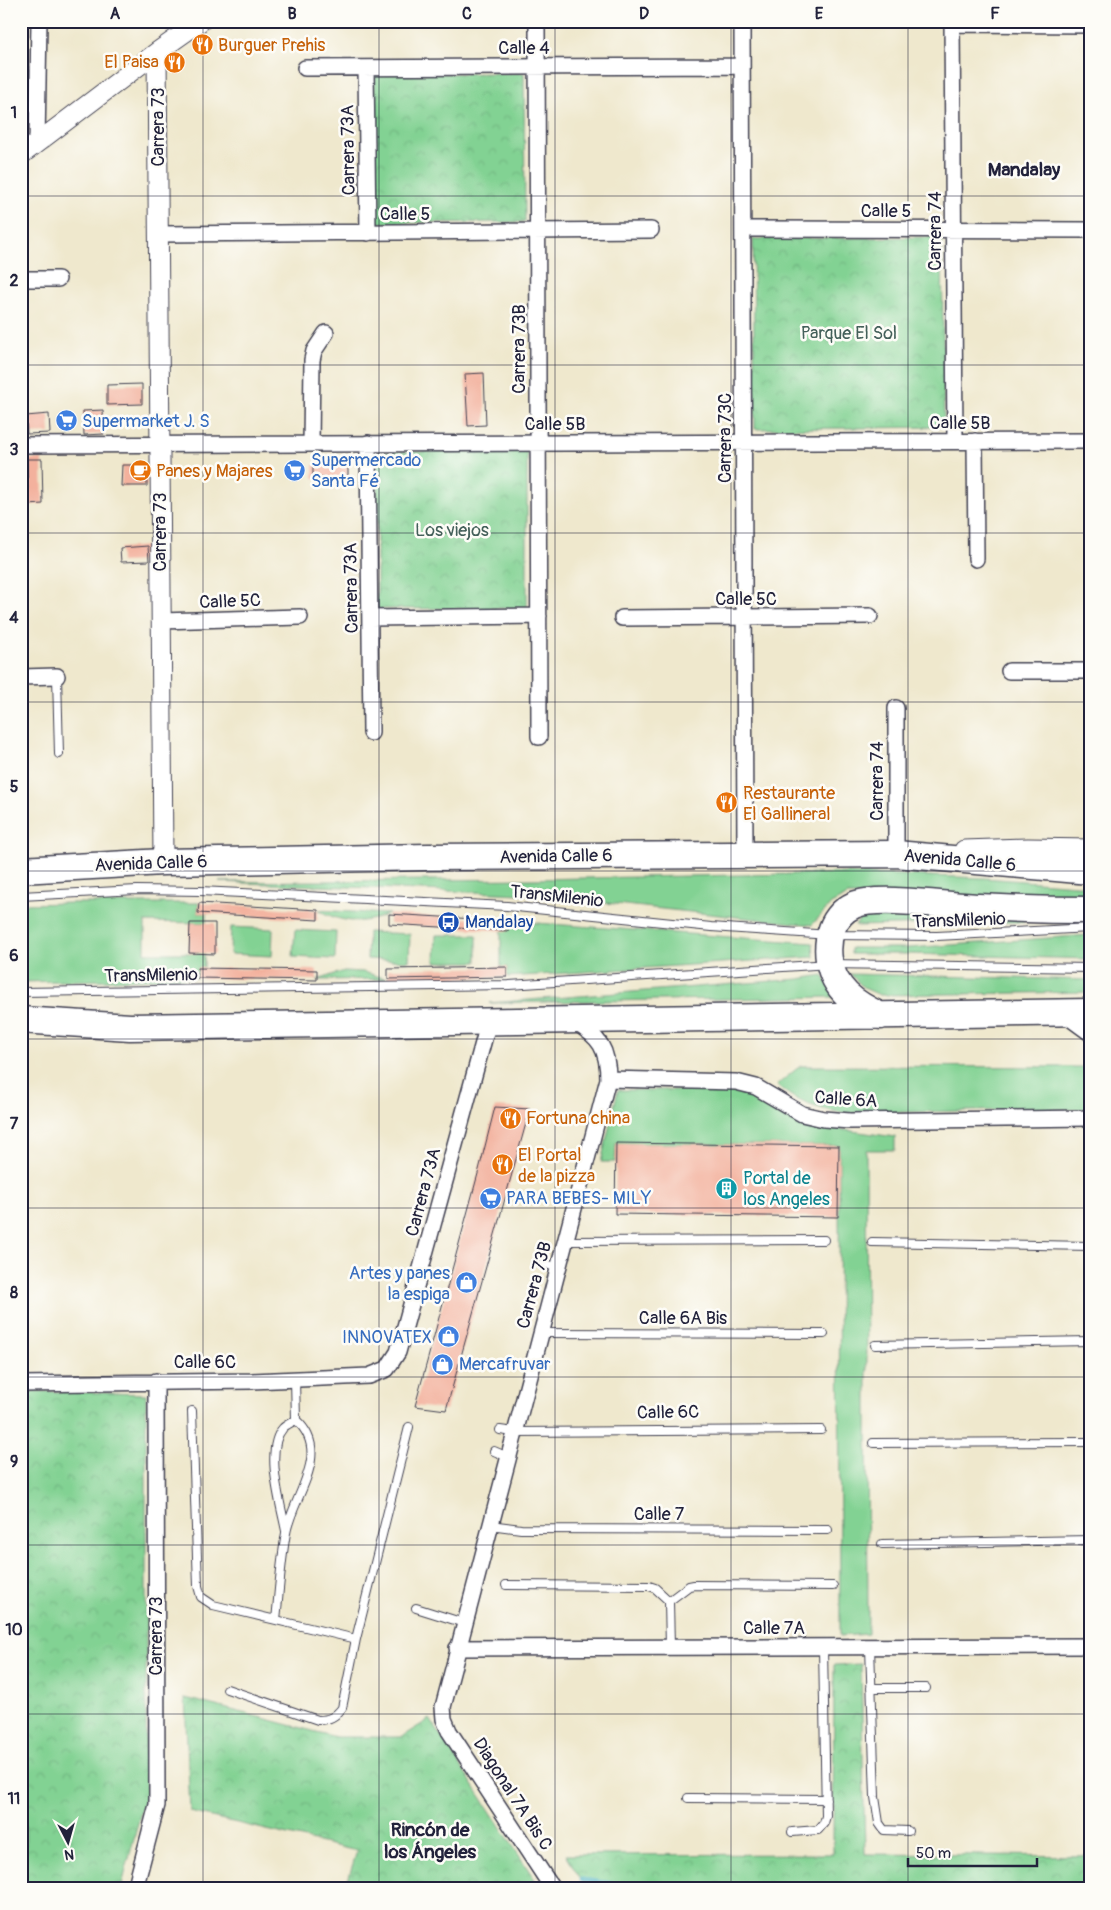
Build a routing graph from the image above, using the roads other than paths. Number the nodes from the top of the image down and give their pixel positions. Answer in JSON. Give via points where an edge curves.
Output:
{"nodes":[{"id":1,"x":39,"y":21,"type":"edge"},
{"id":2,"x":201,"y":21,"type":"edge"},
{"id":3,"x":537,"y":21,"type":"edge"},
{"id":4,"x":742,"y":21,"type":"edge"},
{"id":5,"x":952,"y":23,"type":"edge"},
{"id":6,"x":1090,"y":25,"type":"edge"},
{"id":7,"x":178,"y":29,"type":"edge"},
{"id":8,"x":157,"y":52,"type":"junction"},
{"id":9,"x":742,"y":66,"type":"junction"},
{"id":10,"x":537,"y":67,"type":"junction"},
{"id":11,"x":305,"y":68,"type":"dead end"},
{"id":12,"x":366,"y":68,"type":"junction"},
{"id":13,"x":37,"y":143,"type":"junction"},
{"id":14,"x":21,"y":155,"type":"edge"},
{"id":15,"x":743,"y":229,"type":"junction"},
{"id":16,"x":651,"y":230,"type":"dead end"},
{"id":17,"x":954,"y":230,"type":"junction"},
{"id":18,"x":1090,"y":230,"type":"edge"},
{"id":19,"x":537,"y":231,"type":"junction"},
{"id":20,"x":368,"y":233,"type":"junction"},
{"id":21,"x":158,"y":234,"type":"junction"},
{"id":22,"x":21,"y":279,"type":"edge"},
{"id":23,"x":58,"y":279,"type":"dead end"},
{"id":24,"x":326,"y":333,"type":"dead end"},
{"id":25,"x":955,"y":441,"type":"junction"},
{"id":26,"x":975,"y":441,"type":"junction"},
{"id":27,"x":1090,"y":441,"type":"edge"},
{"id":28,"x":744,"y":442,"type":"junction"},
{"id":29,"x":538,"y":443,"type":"junction"},
{"id":30,"x":160,"y":444,"type":"junction"},
{"id":31,"x":311,"y":444,"type":"junction"},
{"id":32,"x":368,"y":444,"type":"junction"},
{"id":33,"x":21,"y":445,"type":"edge"},
{"id":34,"x":976,"y":559,"type":"dead end"},
{"id":35,"x":539,"y":616,"type":"junction"},
{"id":36,"x":870,"y":616,"type":"dead end"},
{"id":37,"x":300,"y":617,"type":"dead end"},
{"id":38,"x":744,"y":617,"type":"junction"},
{"id":39,"x":370,"y":618,"type":"junction"},
{"id":40,"x":622,"y":618,"type":"dead end"},
{"id":41,"x":161,"y":621,"type":"junction"},
{"id":42,"x":1009,"y":671,"type":"dead end"},
{"id":43,"x":1090,"y":671,"type":"edge"},
{"id":44,"x":21,"y":676,"type":"edge"},
{"id":45,"x":57,"y":676,"type":"joint"},
{"id":46,"x":896,"y":708,"type":"dead end"},
{"id":47,"x":371,"y":733,"type":"dead end"},
{"id":48,"x":539,"y":737,"type":"dead end"},
{"id":49,"x":59,"y":754,"type":"dead end"},
{"id":50,"x":1090,"y":849,"type":"edge"},
{"id":51,"x":21,"y":853,"type":"edge"},
{"id":52,"x":745,"y":854,"type":"junction"},
{"id":53,"x":896,"y":854,"type":"junction"},
{"id":54,"x":163,"y":862,"type":"junction"},
{"id":55,"x":21,"y":870,"type":"edge"},
{"id":56,"x":1090,"y":871,"type":"edge"},
{"id":57,"x":21,"y":896,"type":"edge"},
{"id":58,"x":1090,"y":910,"type":"edge"},
{"id":59,"x":1090,"y":928,"type":"edge"},
{"id":60,"x":830,"y":935,"type":"junction"},
{"id":61,"x":830,"y":964,"type":"junction"},
{"id":62,"x":1090,"y":968,"type":"edge"},
{"id":63,"x":21,"y":992,"type":"edge"},
{"id":64,"x":1090,"y":1012,"type":"edge"},
{"id":65,"x":1063,"y":1013,"type":"junction"},
{"id":66,"x":881,"y":1016,"type":"junction"},
{"id":67,"x":21,"y":1020,"type":"edge"},
{"id":68,"x":570,"y":1020,"type":"junction"},
{"id":69,"x":489,"y":1022,"type":"junction"},
{"id":70,"x":130,"y":1027,"type":"junction"},
{"id":71,"x":1090,"y":1033,"type":"edge"},
{"id":72,"x":21,"y":1036,"type":"edge"},
{"id":73,"x":608,"y":1080,"type":"junction"},
{"id":74,"x":1090,"y":1118,"type":"edge"},
{"id":75,"x":824,"y":1240,"type":"dead end"},
{"id":76,"x":565,"y":1241,"type":"junction"},
{"id":77,"x":872,"y":1242,"type":"dead end"},
{"id":78,"x":1090,"y":1246,"type":"edge"},
{"id":79,"x":543,"y":1263,"type":"dead end"},
{"id":80,"x":558,"y":1268,"type":"junction"},
{"id":81,"x":541,"y":1333,"type":"junction"},
{"id":82,"x":824,"y":1334,"type":"dead end"},
{"id":83,"x":1090,"y":1341,"type":"edge"},
{"id":84,"x":875,"y":1345,"type":"dead end"},
{"id":85,"x":387,"y":1369,"type":"joint"},
{"id":86,"x":295,"y":1379,"type":"junction"},
{"id":87,"x":156,"y":1381,"type":"junction"},
{"id":88,"x":21,"y":1384,"type":"edge"},
{"id":89,"x":192,"y":1411,"type":"dead end"},
{"id":90,"x":296,"y":1420,"type":"junction"},
{"id":91,"x":409,"y":1427,"type":"dead end"},
{"id":92,"x":822,"y":1430,"type":"dead end"},
{"id":93,"x":507,"y":1431,"type":"junction"},
{"id":94,"x":1090,"y":1442,"type":"edge"},
{"id":95,"x":873,"y":1443,"type":"dead end"},
{"id":96,"x":490,"y":1525,"type":"junction"},
{"id":97,"x":828,"y":1530,"type":"dead end"},
{"id":98,"x":286,"y":1531,"type":"junction"},
{"id":99,"x":1090,"y":1540,"type":"edge"},
{"id":100,"x":882,"y":1544,"type":"dead end"},
{"id":101,"x":506,"y":1585,"type":"dead end"},
{"id":102,"x":833,"y":1586,"type":"dead end"},
{"id":103,"x":669,"y":1601,"type":"junction"},
{"id":104,"x":416,"y":1608,"type":"dead end"},
{"id":105,"x":276,"y":1620,"type":"junction"},
{"id":106,"x":464,"y":1623,"type":"junction"},
{"id":107,"x":356,"y":1639,"type":"junction"},
{"id":108,"x":1090,"y":1646,"type":"edge"},
{"id":109,"x":670,"y":1647,"type":"junction"},
{"id":110,"x":823,"y":1647,"type":"junction"},
{"id":111,"x":870,"y":1647,"type":"junction"},
{"id":112,"x":458,"y":1648,"type":"junction"},
{"id":113,"x":871,"y":1688,"type":"junction"},
{"id":114,"x":926,"y":1688,"type":"dead end"},
{"id":115,"x":227,"y":1689,"type":"dead end"},
{"id":116,"x":444,"y":1719,"type":"joint"},
{"id":117,"x":688,"y":1798,"type":"dead end"},
{"id":118,"x":826,"y":1799,"type":"junction"},
{"id":119,"x":908,"y":1831,"type":"dead end"},
{"id":120,"x":792,"y":1832,"type":"dead end"},
{"id":121,"x":135,"y":1889,"type":"edge"},
{"id":122,"x":553,"y":1889,"type":"edge"}],
"edges":[{"from":1,"to":13,"type":"street"},
{"from":2,"to":7,"type":"street"},
{"from":3,"to":10,"type":"street","name":"Carrera 73B"},
{"from":4,"to":9,"type":"street","name":"Carrera 73C"},
{"from":5,"to":6,"type":"street"},
{"from":5,"to":17,"type":"street","name":"Carrera 74"},
{"from":7,"to":8,"type":"street"},
{"from":8,"to":13,"type":"street"},
{"from":8,"to":21,"type":"street","name":"Carrera 73"},
{"from":9,"to":10,"type":"street","name":"Calle 4"},
{"from":9,"to":15,"type":"street","name":"Carrera 73C"},
{"from":10,"to":12,"type":"street","name":"Calle 4"},
{"from":10,"to":19,"type":"street","name":"Carrera 73B"},
{"from":11,"to":12,"type":"street","name":"Calle 4"},
{"from":12,"to":20,"type":"street","name":"Carrera 73A"},
{"from":13,"to":14,"type":"street"},
{"from":15,"to":17,"type":"street","name":"Calle 5"},
{"from":15,"to":28,"type":"street","name":"Carrera 73C"},
{"from":16,"to":19,"type":"street","name":"Calle 5"},
{"from":17,"to":18,"type":"street","name":"Calle 5"},
{"from":17,"to":25,"type":"street","name":"Carrera 74"},
{"from":19,"to":20,"type":"street","name":"Calle 5"},
{"from":19,"to":29,"type":"street","name":"Carrera 73B"},
{"from":20,"to":21,"type":"street","name":"Calle 5"},
{"from":21,"to":30,"type":"street","name":"Carrera 73"},
{"from":22,"to":23,"type":"street"},
{"from":24,"to":31,"type":"street","via":[[312,360]]},
{"from":25,"to":26,"type":"street","name":"Calle 5B"},
{"from":25,"to":28,"type":"street","name":"Calle 5B"},
{"from":26,"to":27,"type":"street","name":"Calle 5B"},
{"from":26,"to":34,"type":"street"},
{"from":28,"to":29,"type":"street","name":"Calle 5B"},
{"from":28,"to":38,"type":"street","name":"Carrera 73C"},
{"from":29,"to":32,"type":"street","name":"Calle 5B"},
{"from":29,"to":35,"type":"street","name":"Carrera 73B"},
{"from":30,"to":31,"type":"street","name":"Calle 5B"},
{"from":30,"to":33,"type":"street","name":"Calle 5B"},
{"from":30,"to":41,"type":"street","name":"Carrera 73"},
{"from":31,"to":32,"type":"street","name":"Calle 5B"},
{"from":32,"to":39,"type":"street","name":"Carrera 73A"},
{"from":35,"to":39,"type":"street"},
{"from":35,"to":48,"type":"street","name":"Carrera 73B"},
{"from":36,"to":38,"type":"street","name":"Calle 5C"},
{"from":37,"to":41,"type":"street","name":"Calle 5C"},
{"from":38,"to":40,"type":"street","name":"Calle 5C"},
{"from":38,"to":52,"type":"street","name":"Carrera 73C"},
{"from":39,"to":47,"type":"street","name":"Carrera 73A"},
{"from":41,"to":54,"type":"street","name":"Carrera 73"},
{"from":42,"to":43,"type":"street"},
{"from":44,"to":45,"type":"street"},
{"from":45,"to":49,"type":"lane"},
{"from":46,"to":53,"type":"street","name":"Carrera 74"},
{"from":50,"to":53,"type":"street","via":[[1028,848]]},
{"from":51,"to":54,"type":"highway"},
{"from":52,"to":53,"type":"highway","name":"Avenida Calle 6"},
{"from":52,"to":54,"type":"highway","name":"Avenida Calle 6"},
{"from":53,"to":56,"type":"highway","name":"Avenida Calle 6"},
{"from":54,"to":55,"type":"highway","name":"Avenida Calle 6"},
{"from":57,"to":60,"type":"lane","name":"TransMilenio","via":[[137,890],[200,891],[507,906],[711,927]]},
{"from":58,"to":60,"type":"highway","via":[[869,902],[841,914]]},
{"from":59,"to":60,"type":"lane","name":"TransMilenio","via":[[929,937]]},
{"from":60,"to":61,"type":"highway"},
{"from":61,"to":62,"type":"lane","name":"TransMilenio"},
{"from":61,"to":63,"type":"lane","name":"TransMilenio","via":[[509,985]]},
{"from":61,"to":66,"type":"highway","via":[[834,978],[850,999]]},
{"from":64,"to":65,"type":"highway"},
{"from":65,"to":66,"type":"highway"},
{"from":65,"to":71,"type":"street"},
{"from":66,"to":68,"type":"highway"},
{"from":67,"to":70,"type":"highway"},
{"from":68,"to":69,"type":"highway"},
{"from":68,"to":73,"type":"street","name":"Carrera 73B","via":[[598,1040],[605,1052]]},
{"from":69,"to":70,"type":"highway"},
{"from":69,"to":85,"type":"street","name":"Carrera 73A","via":[[398,1352]]},
{"from":70,"to":72,"type":"highway"},
{"from":73,"to":74,"type":"street","name":"Calle 6A","via":[[736,1082],[756,1088],[802,1114],[824,1120]]},
{"from":73,"to":76,"type":"street","name":"Carrera 73B"},
{"from":75,"to":76,"type":"lane"},
{"from":76,"to":80,"type":"street","name":"Carrera 73B"},
{"from":77,"to":78,"type":"lane"},
{"from":79,"to":80,"type":"lane"},
{"from":80,"to":81,"type":"street","name":"Carrera 73B"},
{"from":81,"to":82,"type":"lane","name":"Calle 6A Bis"},
{"from":81,"to":93,"type":"street","name":"Carrera 73B"},
{"from":83,"to":84,"type":"lane"},
{"from":85,"to":86,"type":"street","name":"Calle 6C","via":[[369,1376]]},
{"from":86,"to":87,"type":"street","name":"Calle 6C"},
{"from":86,"to":90,"type":"lane"},
{"from":87,"to":88,"type":"street","name":"Calle 6C"},
{"from":87,"to":121,"type":"street","name":"Carrera 73","via":[[156,1805]]},
{"from":89,"to":105,"type":"lane","via":[[201,1597],[213,1605]]},
{"from":90,"to":98,"type":"lane","via":[[306,1429],[312,1459]]},
{"from":90,"to":98,"type":"lane","via":[[283,1428],[275,1443],[274,1464]]},
{"from":91,"to":107,"type":"lane"},
{"from":92,"to":93,"type":"lane","name":"Calle 6C"},
{"from":93,"to":96,"type":"street","name":"Carrera 73B"},
{"from":94,"to":95,"type":"lane"},
{"from":96,"to":97,"type":"lane","name":"Calle 7","via":[[520,1529]]},
{"from":96,"to":106,"type":"street","name":"Carrera 73B"},
{"from":98,"to":105,"type":"lane"},
{"from":99,"to":100,"type":"lane"},
{"from":101,"to":103,"type":"lane","via":[[649,1586]]},
{"from":102,"to":103,"type":"lane","via":[[694,1585]]},
{"from":103,"to":109,"type":"lane"},
{"from":104,"to":106,"type":"lane"},
{"from":105,"to":107,"type":"lane"},
{"from":106,"to":112,"type":"street","name":"Carrera 73B"},
{"from":107,"to":115,"type":"lane","via":[[342,1708],[329,1720],[318,1720]]},
{"from":108,"to":111,"type":"street","name":"Calle 7A"},
{"from":109,"to":110,"type":"street","name":"Calle 7A"},
{"from":109,"to":112,"type":"street","name":"Calle 7A"},
{"from":110,"to":111,"type":"street","name":"Calle 7A"},
{"from":110,"to":118,"type":"lane"},
{"from":111,"to":113,"type":"lane"},
{"from":112,"to":116,"type":"street","name":"Carrera 73B","via":[[443,1707]]},
{"from":113,"to":114,"type":"lane"},
{"from":113,"to":119,"type":"lane","via":[[875,1798],[879,1823],[884,1830]]},
{"from":116,"to":122,"type":"street","name":"Diagonal 7A Bis C","via":[[458,1746]]},
{"from":117,"to":118,"type":"lane"},
{"from":118,"to":120,"type":"lane","via":[[826,1816],[818,1830]]}]}
